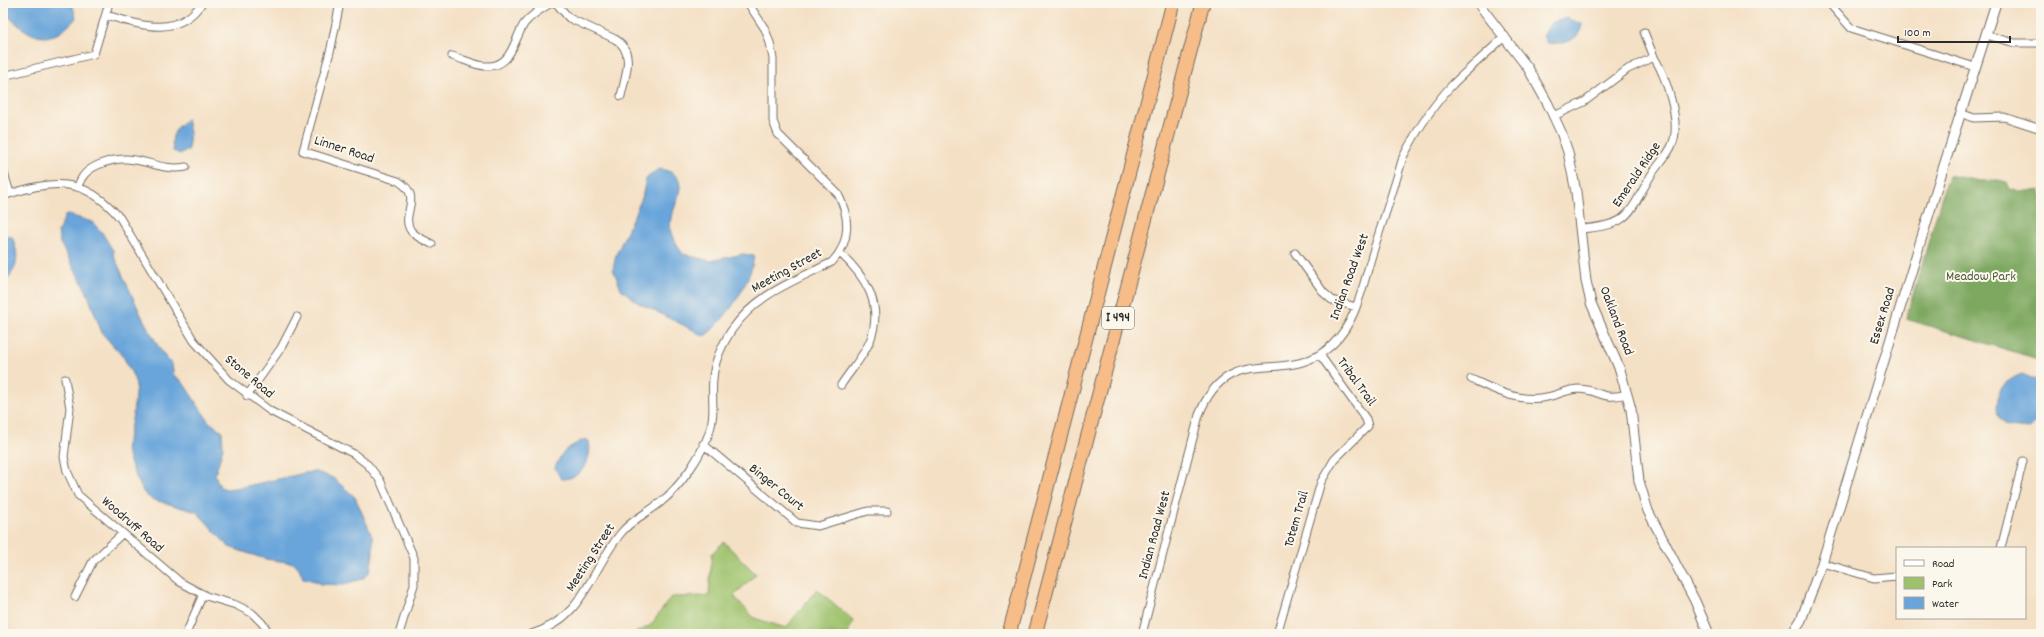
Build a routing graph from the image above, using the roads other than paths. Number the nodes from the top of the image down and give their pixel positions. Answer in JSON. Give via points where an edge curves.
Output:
{"nodes":[{"id":1,"x":109,"y":3,"type":"edge"},
{"id":2,"x":202,"y":3,"type":"edge"},
{"id":3,"x":340,"y":3,"type":"edge"},
{"id":4,"x":550,"y":3,"type":"edge"},
{"id":5,"x":556,"y":3,"type":"edge"},
{"id":6,"x":748,"y":3,"type":"edge"},
{"id":7,"x":1173,"y":3,"type":"edge"},
{"id":8,"x":1203,"y":3,"type":"edge"},
{"id":9,"x":1478,"y":3,"type":"edge"},
{"id":10,"x":1829,"y":3,"type":"edge"},
{"id":11,"x":1996,"y":3,"type":"edge"},
{"id":12,"x":106,"y":15,"type":"junction"},
{"id":13,"x":1644,"y":32,"type":"dead end"},
{"id":14,"x":1986,"y":35,"type":"junction"},
{"id":15,"x":1505,"y":36,"type":"junction"},
{"id":16,"x":2041,"y":43,"type":"edge"},
{"id":17,"x":452,"y":56,"type":"dead end"},
{"id":18,"x":1654,"y":57,"type":"junction"},
{"id":19,"x":1975,"y":67,"type":"junction"},
{"id":20,"x":3,"y":76,"type":"edge"},
{"id":21,"x":621,"y":96,"type":"dead end"},
{"id":22,"x":1960,"y":113,"type":"junction"},
{"id":23,"x":1554,"y":116,"type":"junction"},
{"id":24,"x":2041,"y":129,"type":"edge"},
{"id":25,"x":186,"y":167,"type":"dead end"},
{"id":26,"x":3,"y":170,"type":"edge"},
{"id":27,"x":78,"y":187,"type":"junction"},
{"id":28,"x":7,"y":194,"type":"edge"},
{"id":29,"x":1580,"y":229,"type":"junction"},
{"id":30,"x":432,"y":244,"type":"dead end"},
{"id":31,"x":840,"y":253,"type":"junction"},
{"id":32,"x":1295,"y":253,"type":"dead end"},
{"id":33,"x":1356,"y":307,"type":"junction"},
{"id":34,"x":297,"y":317,"type":"dead end"},
{"id":35,"x":1320,"y":355,"type":"junction"},
{"id":36,"x":65,"y":379,"type":"dead end"},
{"id":37,"x":1471,"y":379,"type":"dead end"},
{"id":38,"x":841,"y":385,"type":"dead end"},
{"id":39,"x":1627,"y":394,"type":"junction"},
{"id":40,"x":247,"y":396,"type":"junction"},
{"id":41,"x":1368,"y":426,"type":"joint"},
{"id":42,"x":703,"y":444,"type":"junction"},
{"id":43,"x":2023,"y":461,"type":"dead end"},
{"id":44,"x":888,"y":511,"type":"dead end"},
{"id":45,"x":122,"y":534,"type":"junction"},
{"id":46,"x":2001,"y":547,"type":"edge"},
{"id":47,"x":1822,"y":563,"type":"junction"},
{"id":48,"x":1896,"y":576,"type":"edge"},
{"id":49,"x":203,"y":594,"type":"junction"},
{"id":50,"x":75,"y":597,"type":"dead end"},
{"id":51,"x":186,"y":634,"type":"edge"},
{"id":52,"x":270,"y":634,"type":"edge"},
{"id":53,"x":400,"y":634,"type":"edge"},
{"id":54,"x":531,"y":634,"type":"edge"},
{"id":55,"x":1009,"y":634,"type":"edge"},
{"id":56,"x":1035,"y":634,"type":"edge"},
{"id":57,"x":1142,"y":634,"type":"edge"},
{"id":58,"x":1277,"y":634,"type":"edge"},
{"id":59,"x":1709,"y":634,"type":"edge"},
{"id":60,"x":1792,"y":634,"type":"edge"}],
"edges":[{"from":1,"to":12,"type":"street"},
{"from":2,"to":12,"type":"street","via":[[178,23],[165,26],[138,25]]},
{"from":3,"to":30,"type":"street","name":"Linner Road","via":[[331,48],[303,151],[405,185],[412,199],[408,225],[412,232]]},
{"from":4,"to":17,"type":"street","via":[[524,24],[514,48],[502,62],[485,66]]},
{"from":5,"to":21,"type":"street","via":[[569,18],[615,39],[626,48],[627,64]]},
{"from":6,"to":31,"type":"street","name":"Meeting Street","via":[[765,29],[770,43],[773,59],[773,121],[778,134],[838,194],[844,206],[847,233]]},
{"from":7,"to":55,"type":"highway","number":"I 494"},
{"from":8,"to":56,"type":"highway","number":"I 494"},
{"from":9,"to":15,"type":"street","name":"Oakland Road"},
{"from":10,"to":19,"type":"street","via":[[1851,28]]},
{"from":11,"to":14,"type":"street","name":"Essex Road"},
{"from":12,"to":20,"type":"street","via":[[94,54]]},
{"from":13,"to":18,"type":"street","name":"Emerald Ridge"},
{"from":14,"to":16,"type":"street","via":[[2015,43]]},
{"from":14,"to":19,"type":"street","name":"Essex Road"},
{"from":15,"to":23,"type":"street","name":"Oakland Road","via":[[1528,68]]},
{"from":15,"to":33,"type":"street","name":"Indian Road West","via":[[1454,84],[1423,120],[1412,140],[1403,157]]},
{"from":18,"to":23,"type":"street","via":[[1628,69],[1584,102]]},
{"from":18,"to":29,"type":"street","name":"Emerald Ridge","via":[[1667,86],[1675,126],[1673,143],[1630,213],[1610,226]]},
{"from":19,"to":22,"type":"street","name":"Essex Road"},
{"from":22,"to":24,"type":"street","via":[[1974,118],[2004,118]]},
{"from":22,"to":47,"type":"street","name":"Essex Road"},
{"from":23,"to":29,"type":"street","name":"Oakland Road","via":[[1568,152]]},
{"from":25,"to":27,"type":"street","via":[[173,169],[132,158],[118,158],[92,168],[81,176]]},
{"from":26,"to":28,"type":"street"},
{"from":27,"to":28,"type":"street","name":"Stone Road","via":[[49,183]]},
{"from":27,"to":40,"type":"street","name":"Stone Road","via":[[97,196],[116,214],[194,341],[220,371]]},
{"from":29,"to":39,"type":"street","name":"Oakland Road","via":[[1582,258],[1591,303],[1620,370]]},
{"from":31,"to":38,"type":"street","via":[[867,284],[875,318],[870,342]]},
{"from":31,"to":42,"type":"street","name":"Meeting Street","via":[[832,262],[768,294],[750,309],[731,332],[714,366],[712,420]]},
{"from":32,"to":33,"type":"street","via":[[1324,293],[1332,300]]},
{"from":33,"to":35,"type":"street","name":"Indian Road West","via":[[1342,334]]},
{"from":34,"to":40,"type":"street","via":[[281,348]]},
{"from":35,"to":41,"type":"street","name":"Tribal Trail","via":[[1366,419]]},
{"from":35,"to":57,"type":"street","name":"Indian Road West","via":[[1296,364],[1242,370],[1221,381],[1206,399],[1199,415]]},
{"from":36,"to":45,"type":"street","name":"Woodruff Road","via":[[70,408],[65,444],[67,471],[78,494]]},
{"from":37,"to":39,"type":"street","via":[[1516,397],[1532,399],[1579,389],[1610,397]]},
{"from":39,"to":59,"type":"street","name":"Oakland Road","via":[[1632,414],[1639,481],[1648,511],[1695,601]]},
{"from":40,"to":53,"type":"street","name":"Stone Road","via":[[270,411],[354,454],[368,465],[380,480],[414,558],[414,585]]},
{"from":41,"to":58,"type":"street","name":"Totem Trail","via":[[1334,460],[1321,482]]},
{"from":42,"to":44,"type":"street","name":"Binger Court","via":[[796,523],[818,526],[868,511]]},
{"from":42,"to":54,"type":"street","name":"Meeting Street","via":[[685,477],[674,490],[621,533],[574,608],[562,620]]},
{"from":43,"to":46,"type":"street"},
{"from":45,"to":49,"type":"street","name":"Woodruff Road","via":[[180,582]]},
{"from":45,"to":50,"type":"street","via":[[93,561]]},
{"from":47,"to":48,"type":"street","via":[[1874,578]]},
{"from":47,"to":60,"type":"street","name":"Essex Road","via":[[1801,620]]},
{"from":49,"to":51,"type":"street"},
{"from":49,"to":52,"type":"street","name":"Woodruff Road","via":[[236,605],[252,614],[262,622]]}]}
